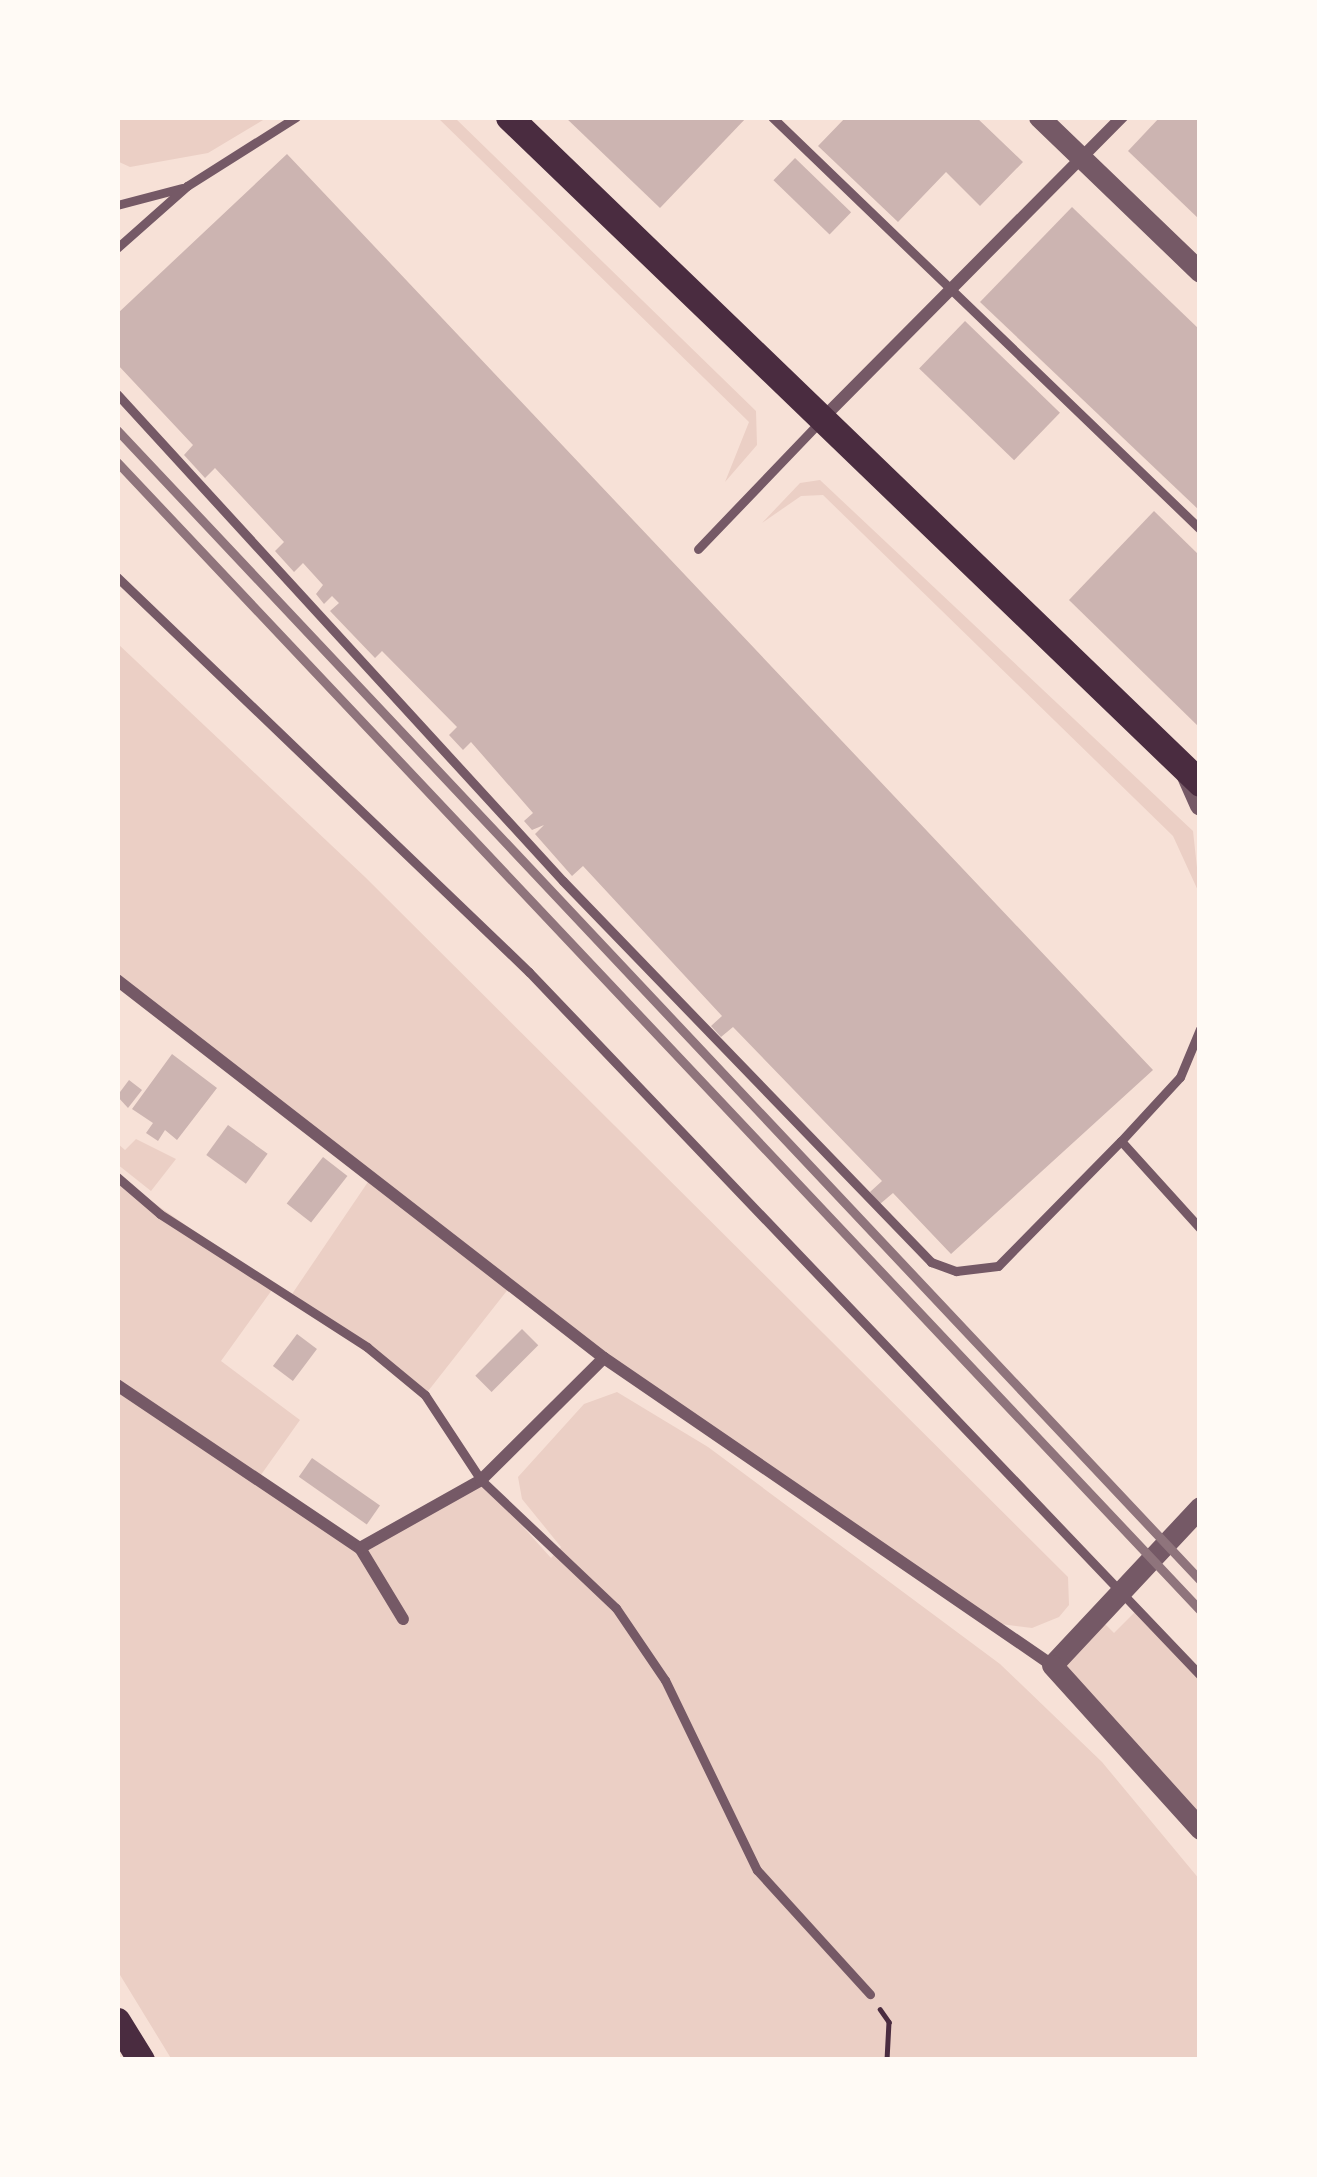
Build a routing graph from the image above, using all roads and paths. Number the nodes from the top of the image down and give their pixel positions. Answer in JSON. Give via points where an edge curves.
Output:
{"nodes":[{"id":1,"x":296,"y":117,"type":"edge"},
{"id":2,"x":509,"y":117,"type":"edge"},
{"id":3,"x":772,"y":117,"type":"edge"},
{"id":4,"x":1039,"y":117,"type":"edge"},
{"id":5,"x":1122,"y":117,"type":"edge"},
{"id":6,"x":1083,"y":159,"type":"junction"},
{"id":7,"x":187,"y":186,"type":"junction"},
{"id":8,"x":117,"y":206,"type":"edge"},
{"id":9,"x":117,"y":248,"type":"edge"},
{"id":10,"x":1200,"y":272,"type":"edge"},
{"id":11,"x":950,"y":289,"type":"junction"},
{"id":12,"x":117,"y":394,"type":"edge"},
{"id":13,"x":824,"y":418,"type":"junction"},
{"id":14,"x":1200,"y":529,"type":"edge"},
{"id":15,"x":698,"y":549,"type":"dead end"},
{"id":16,"x":117,"y":578,"type":"edge"},
{"id":17,"x":1192,"y":776,"type":"edge"},
{"id":18,"x":1200,"y":805,"type":"edge"},
{"id":19,"x":117,"y":980,"type":"edge"},
{"id":20,"x":1200,"y":1029,"type":"edge"},
{"id":21,"x":1121,"y":1141,"type":"junction"},
{"id":22,"x":117,"y":1177,"type":"edge"},
{"id":23,"x":1200,"y":1228,"type":"edge"},
{"id":24,"x":604,"y":1358,"type":"junction"},
{"id":25,"x":117,"y":1385,"type":"edge"},
{"id":26,"x":481,"y":1480,"type":"junction"},
{"id":27,"x":1200,"y":1507,"type":"edge"},
{"id":28,"x":360,"y":1548,"type":"junction"},
{"id":29,"x":403,"y":1619,"type":"dead end"},
{"id":30,"x":1052,"y":1665,"type":"junction"},
{"id":31,"x":1200,"y":1675,"type":"edge"},
{"id":32,"x":1200,"y":1829,"type":"edge"},
{"id":33,"x":870,"y":1994,"type":"joint"},
{"id":34,"x":117,"y":2021,"type":"edge"},
{"id":35,"x":141,"y":2060,"type":"edge"},
{"id":36,"x":887,"y":2060,"type":"edge"}],
"edges":[{"from":1,"to":7,"type":"lane"},
{"from":2,"to":13,"type":"main road"},
{"from":3,"to":11,"type":"lane"},
{"from":4,"to":6,"type":"street"},
{"from":5,"to":6,"type":"street"},
{"from":6,"to":10,"type":"street"},
{"from":6,"to":11,"type":"street"},
{"from":7,"to":8,"type":"lane"},
{"from":7,"to":9,"type":"lane"},
{"from":11,"to":13,"type":"street"},
{"from":11,"to":14,"type":"lane"},
{"from":12,"to":21,"type":"lane","via":[[563,881],[931,1262],[956,1271],[998,1266]]},
{"from":13,"to":15,"type":"lane"},
{"from":13,"to":17,"type":"main road"},
{"from":16,"to":31,"type":"lane","via":[[529,972]]},
{"from":17,"to":18,"type":"street"},
{"from":19,"to":24,"type":"street"},
{"from":20,"to":21,"type":"lane","via":[[1180,1077]]},
{"from":21,"to":23,"type":"lane"},
{"from":22,"to":26,"type":"lane","via":[[160,1214],[397,1368],[444,1419]]},
{"from":24,"to":26,"type":"street"},
{"from":24,"to":30,"type":"street"},
{"from":25,"to":28,"type":"street"},
{"from":26,"to":28,"type":"street"},
{"from":26,"to":33,"type":"lane","via":[[616,1608],[664,1680],[757,1870]]},
{"from":27,"to":30,"type":"street"},
{"from":28,"to":29,"type":"street"},
{"from":30,"to":32,"type":"street"},
{"from":33,"to":36,"type":"path","via":[[889,2022]]},
{"from":34,"to":35,"type":"main road"}]}
